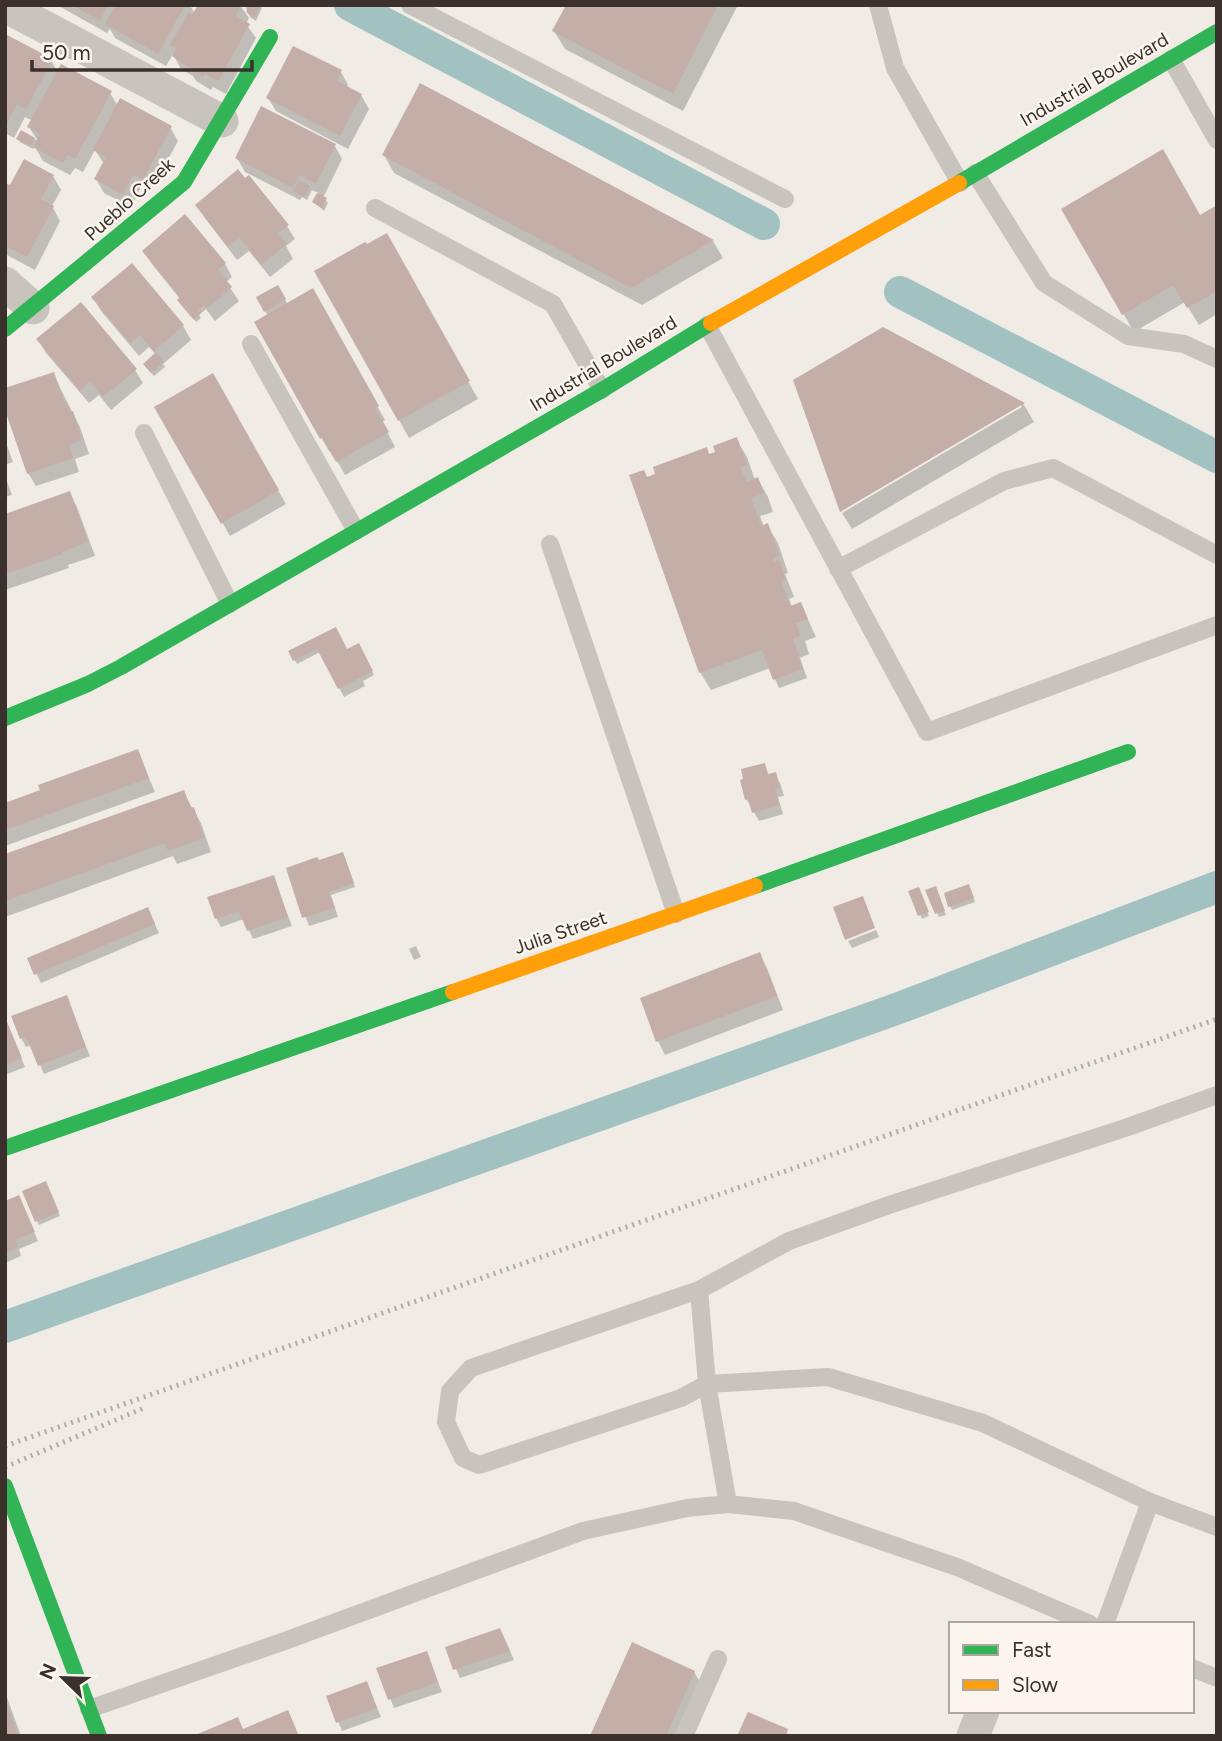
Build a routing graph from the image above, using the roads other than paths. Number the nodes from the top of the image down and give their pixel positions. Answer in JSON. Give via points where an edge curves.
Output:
{"nodes":[{"id":1,"x":410,"y":5,"type":"edge"},
{"id":2,"x":878,"y":5,"type":"edge"},
{"id":3,"x":5,"y":6,"type":"edge"},
{"id":4,"x":1217,"y":32,"type":"edge"},
{"id":5,"x":270,"y":37,"type":"dead end"},
{"id":6,"x":1171,"y":59,"type":"junction"},
{"id":7,"x":222,"y":121,"type":"junction"},
{"id":8,"x":1217,"y":140,"type":"edge"},
{"id":9,"x":968,"y":178,"type":"junction"},
{"id":10,"x":785,"y":199,"type":"dead end"},
{"id":11,"x":375,"y":208,"type":"dead end"},
{"id":12,"x":5,"y":284,"type":"edge"},
{"id":13,"x":33,"y":308,"type":"junction"},
{"id":14,"x":707,"y":326,"type":"junction"},
{"id":15,"x":5,"y":329,"type":"edge"},
{"id":16,"x":251,"y":344,"type":"dead end"},
{"id":17,"x":1217,"y":359,"type":"edge"},
{"id":18,"x":602,"y":390,"type":"junction"},
{"id":19,"x":144,"y":433,"type":"dead end"},
{"id":20,"x":356,"y":531,"type":"junction"},
{"id":21,"x":550,"y":544,"type":"dead end"},
{"id":22,"x":1217,"y":555,"type":"edge"},
{"id":23,"x":838,"y":569,"type":"junction"},
{"id":24,"x":230,"y":604,"type":"junction"},
{"id":25,"x":1217,"y":625,"type":"edge"},
{"id":26,"x":5,"y":718,"type":"edge"},
{"id":27,"x":1128,"y":752,"type":"dead end"},
{"id":28,"x":676,"y":914,"type":"junction"},
{"id":29,"x":1217,"y":1095,"type":"edge"},
{"id":30,"x":5,"y":1147,"type":"edge"},
{"id":31,"x":699,"y":1290,"type":"junction"},
{"id":32,"x":707,"y":1384,"type":"junction"},
{"id":33,"x":5,"y":1486,"type":"edge"},
{"id":34,"x":1150,"y":1502,"type":"junction"},
{"id":35,"x":728,"y":1504,"type":"junction"},
{"id":36,"x":1217,"y":1527,"type":"edge"},
{"id":37,"x":1085,"y":1622,"type":"edge"},
{"id":38,"x":1106,"y":1622,"type":"edge"},
{"id":39,"x":718,"y":1660,"type":"dead end"},
{"id":40,"x":1194,"y":1669,"type":"edge"},
{"id":41,"x":1217,"y":1678,"type":"edge"},
{"id":42,"x":89,"y":1709,"type":"junction"},
{"id":43,"x":982,"y":1713,"type":"edge"},
{"id":44,"x":99,"y":1736,"type":"edge"},
{"id":45,"x":684,"y":1736,"type":"edge"},
{"id":46,"x":973,"y":1736,"type":"edge"}],
"edges":[{"from":1,"to":10,"type":"lane"},
{"from":2,"to":9,"type":"lane","via":[[895,68]]},
{"from":3,"to":7,"type":"street"},
{"from":4,"to":6,"type":"street","name":"Industrial Boulevard"},
{"from":5,"to":7,"type":"street","name":"Pueblo Creek"},
{"from":6,"to":8,"type":"lane"},
{"from":6,"to":9,"type":"street","name":"Industrial Boulevard"},
{"from":7,"to":13,"type":"street","name":"Pueblo Creek","via":[[184,182]]},
{"from":9,"to":14,"type":"street","name":"Industrial Boulevard"},
{"from":9,"to":17,"type":"lane","via":[[1044,283],[1128,336],[1184,344]]},
{"from":11,"to":18,"type":"lane","via":[[553,304]]},
{"from":12,"to":13,"type":"street"},
{"from":13,"to":15,"type":"street","name":"Pueblo Creek"},
{"from":14,"to":18,"type":"street","name":"Industrial Boulevard"},
{"from":14,"to":23,"type":"lane"},
{"from":16,"to":20,"type":"lane"},
{"from":18,"to":20,"type":"street","name":"Industrial Boulevard"},
{"from":19,"to":24,"type":"lane"},
{"from":20,"to":24,"type":"street","name":"Industrial Boulevard"},
{"from":21,"to":28,"type":"lane"},
{"from":22,"to":23,"type":"lane","via":[[1053,468],[1004,481]]},
{"from":23,"to":25,"type":"lane","via":[[927,732]]},
{"from":24,"to":26,"type":"street","name":"Industrial Boulevard","via":[[88,684]]},
{"from":27,"to":28,"type":"street","name":"Julia Street"},
{"from":28,"to":30,"type":"street","name":"Julia Street"},
{"from":29,"to":31,"type":"lane","via":[[789,1241]]},
{"from":31,"to":32,"type":"lane"},
{"from":31,"to":32,"type":"lane","via":[[471,1368],[450,1391],[446,1422],[463,1458],[479,1465],[681,1398]]},
{"from":32,"to":34,"type":"lane","via":[[828,1377],[983,1423]]},
{"from":32,"to":35,"type":"lane"},
{"from":33,"to":42,"type":"street"},
{"from":34,"to":36,"type":"lane"},
{"from":34,"to":38,"type":"lane"},
{"from":35,"to":37,"type":"lane","via":[[794,1511],[957,1567]]},
{"from":35,"to":42,"type":"lane","via":[[687,1508],[583,1531]]},
{"from":39,"to":45,"type":"lane"},
{"from":40,"to":41,"type":"lane"},
{"from":42,"to":44,"type":"street"},
{"from":43,"to":46,"type":"street"}]}
